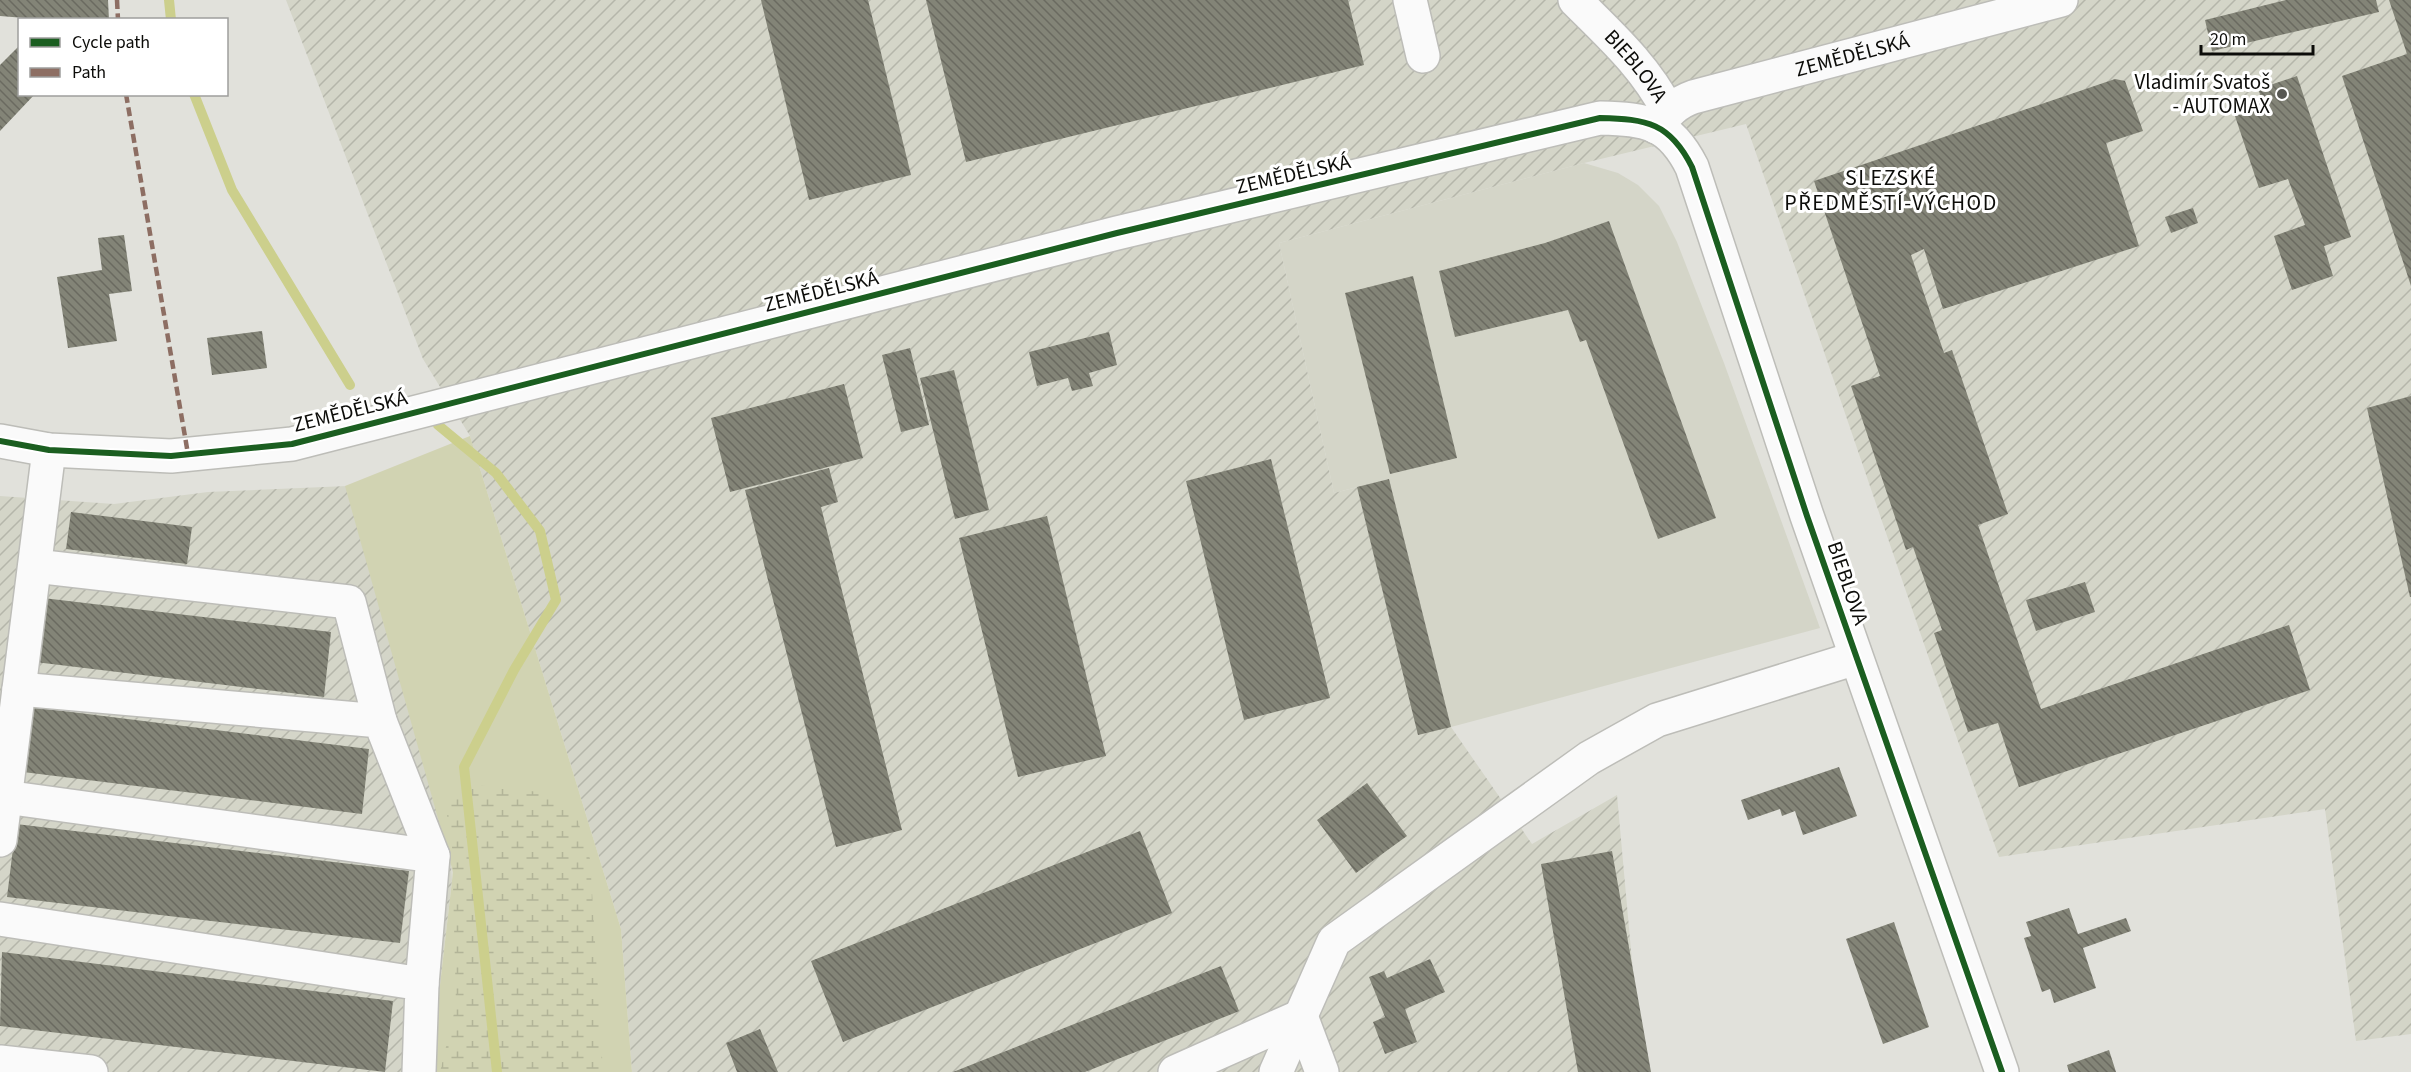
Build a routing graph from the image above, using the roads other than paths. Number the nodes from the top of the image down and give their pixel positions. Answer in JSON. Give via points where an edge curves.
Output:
{"nodes":[{"id":1,"x":1410,"y":0,"type":"edge"},
{"id":2,"x":1575,"y":0,"type":"edge"},
{"id":3,"x":2061,"y":0,"type":"edge"},
{"id":4,"x":1423,"y":56,"type":"dead end"},
{"id":5,"x":1656,"y":120,"type":"junction"},
{"id":6,"x":0,"y":441,"type":"edge"},
{"id":7,"x":49,"y":450,"type":"junction"},
{"id":8,"x":35,"y":566,"type":"junction"},
{"id":9,"x":1856,"y":658,"type":"junction"},
{"id":10,"x":19,"y":689,"type":"junction"},
{"id":11,"x":380,"y":721,"type":"junction"},
{"id":12,"x":5,"y":797,"type":"junction"},
{"id":13,"x":0,"y":840,"type":"edge"},
{"id":14,"x":433,"y":856,"type":"junction"},
{"id":15,"x":0,"y":919,"type":"edge"},
{"id":16,"x":422,"y":984,"type":"junction"},
{"id":17,"x":1301,"y":1016,"type":"junction"},
{"id":18,"x":0,"y":1062,"type":"edge"},
{"id":19,"x":91,"y":1072,"type":"edge"},
{"id":20,"x":419,"y":1072,"type":"edge"},
{"id":21,"x":1175,"y":1072,"type":"edge"},
{"id":22,"x":1276,"y":1072,"type":"edge"},
{"id":23,"x":1322,"y":1072,"type":"edge"},
{"id":24,"x":2002,"y":1072,"type":"edge"}],
"edges":[{"from":1,"to":4,"type":"street"},
{"from":2,"to":5,"type":"street","name":"BIEBLOVA","via":[[1654,84]]},
{"from":3,"to":5,"type":"street","name":"ZEMĚDĚLSKÁ","via":[[1680,101]]},
{"from":5,"to":7,"type":"street","name":"ZEMĚDĚLSKÁ","via":[[1600,118],[1117,233],[292,444],[171,456]]},
{"from":5,"to":9,"type":"street","name":"BIEBLOVA","via":[[1682,147],[1692,167]]},
{"from":6,"to":7,"type":"street","name":"ZEMĚDĚLSKÁ"},
{"from":7,"to":8,"type":"street"},
{"from":8,"to":10,"type":"street"},
{"from":8,"to":11,"type":"street","via":[[349,602]]},
{"from":9,"to":17,"type":"street","via":[[1657,720],[1589,759],[1334,940]]},
{"from":9,"to":24,"type":"street","name":"BIEBLOVA"},
{"from":10,"to":11,"type":"street"},
{"from":10,"to":12,"type":"street"},
{"from":11,"to":14,"type":"street"},
{"from":12,"to":13,"type":"street"},
{"from":12,"to":14,"type":"street"},
{"from":14,"to":16,"type":"street"},
{"from":15,"to":16,"type":"street"},
{"from":16,"to":20,"type":"street"},
{"from":17,"to":21,"type":"street"},
{"from":17,"to":22,"type":"street"},
{"from":17,"to":23,"type":"street"},
{"from":18,"to":19,"type":"street"}]}
